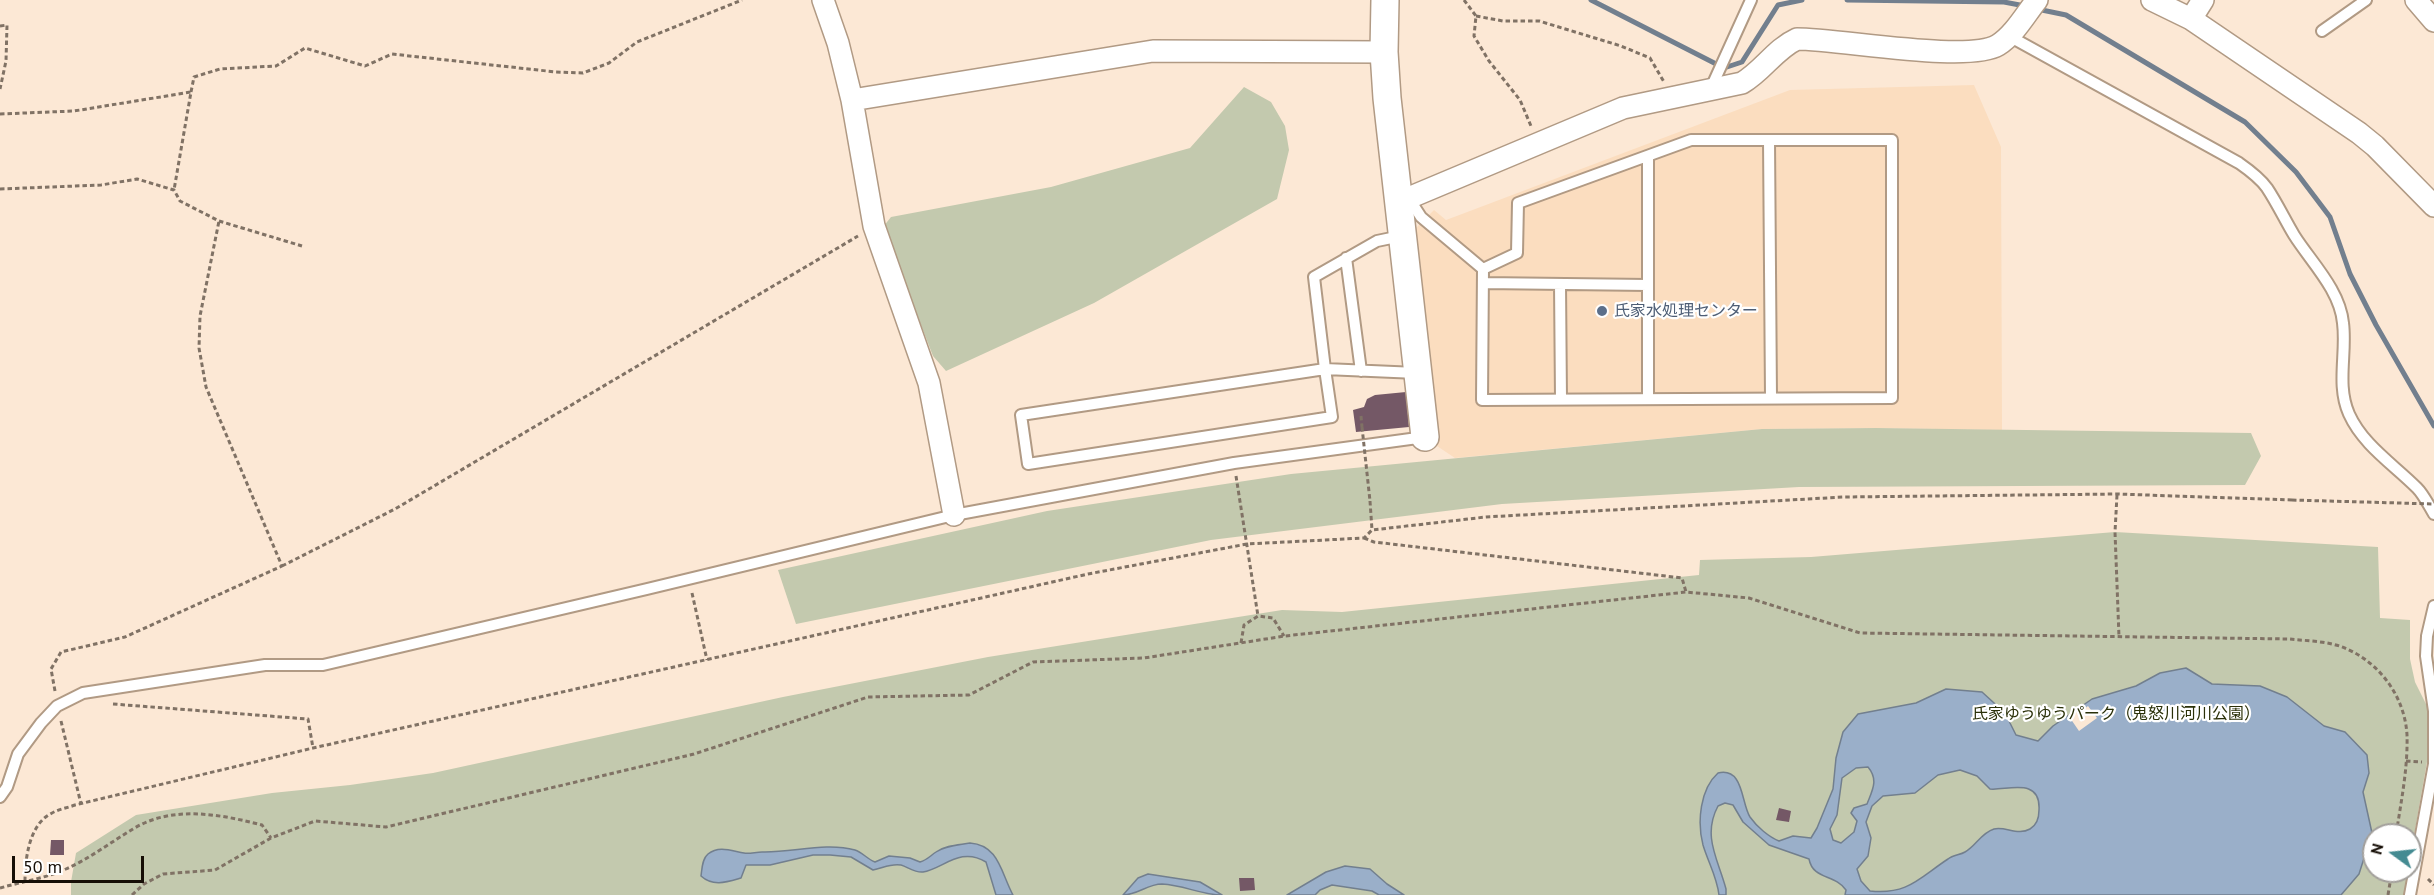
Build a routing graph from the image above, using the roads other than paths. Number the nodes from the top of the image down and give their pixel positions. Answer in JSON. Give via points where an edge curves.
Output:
{"nodes":[{"id":1,"x":823,"y":0,"type":"edge"},
{"id":2,"x":1385,"y":0,"type":"edge"},
{"id":3,"x":1751,"y":0,"type":"edge"},
{"id":4,"x":2037,"y":0,"type":"edge"},
{"id":5,"x":2152,"y":0,"type":"edge"},
{"id":6,"x":2203,"y":0,"type":"edge"},
{"id":7,"x":2366,"y":0,"type":"edge"},
{"id":8,"x":2416,"y":0,"type":"edge"},
{"id":9,"x":2191,"y":19,"type":"junction"},
{"id":10,"x":2434,"y":21,"type":"edge"},
{"id":11,"x":2014,"y":31,"type":"junction"},
{"id":12,"x":2322,"y":31,"type":"dead end"},
{"id":13,"x":1384,"y":52,"type":"junction"},
{"id":14,"x":1713,"y":82,"type":"junction"},
{"id":15,"x":852,"y":100,"type":"junction"},
{"id":16,"x":1769,"y":140,"type":"junction"},
{"id":17,"x":1648,"y":156,"type":"junction"},
{"id":18,"x":1405,"y":201,"type":"junction"},
{"id":19,"x":2434,"y":206,"type":"edge"},
{"id":20,"x":1404,"y":236,"type":"junction"},
{"id":21,"x":1346,"y":258,"type":"junction"},
{"id":22,"x":1483,"y":269,"type":"junction"},
{"id":23,"x":1484,"y":283,"type":"junction"},
{"id":24,"x":1560,"y":284,"type":"junction"},
{"id":25,"x":1648,"y":285,"type":"junction"},
{"id":26,"x":1325,"y":369,"type":"junction"},
{"id":27,"x":1361,"y":371,"type":"junction"},
{"id":28,"x":1417,"y":373,"type":"junction"},
{"id":29,"x":1771,"y":398,"type":"junction"},
{"id":30,"x":1561,"y":399,"type":"junction"},
{"id":31,"x":1648,"y":399,"type":"junction"},
{"id":32,"x":1425,"y":437,"type":"joint"},
{"id":33,"x":2434,"y":514,"type":"edge"},
{"id":34,"x":954,"y":515,"type":"junction"},
{"id":35,"x":2434,"y":606,"type":"edge"},
{"id":36,"x":0,"y":797,"type":"edge"},
{"id":37,"x":2410,"y":895,"type":"edge"}],
"edges":[{"from":1,"to":15,"type":"street"},
{"from":2,"to":13,"type":"street"},
{"from":3,"to":14,"type":"lane"},
{"from":4,"to":11,"type":"street"},
{"from":5,"to":9,"type":"street"},
{"from":6,"to":9,"type":"street"},
{"from":7,"to":12,"type":"lane"},
{"from":8,"to":10,"type":"street"},
{"from":9,"to":19,"type":"street","via":[[2359,133]]},
{"from":11,"to":14,"type":"street","via":[[1988,50],[1972,52],[1797,39],[1742,83]]},
{"from":11,"to":33,"type":"lane","via":[[2240,163],[2266,186],[2339,307],[2343,323],[2343,396],[2355,426],[2418,489]]},
{"from":13,"to":15,"type":"street","via":[[1153,51]]},
{"from":13,"to":18,"type":"street"},
{"from":14,"to":18,"type":"street","via":[[1623,108]]},
{"from":15,"to":34,"type":"street","via":[[874,226],[929,383]]},
{"from":16,"to":17,"type":"lane","via":[[1690,140]]},
{"from":16,"to":29,"type":"lane"},
{"from":16,"to":29,"type":"lane","via":[[1892,140],[1892,398]]},
{"from":17,"to":22,"type":"lane","via":[[1518,203],[1517,253]]},
{"from":17,"to":25,"type":"lane"},
{"from":18,"to":20,"type":"street"},
{"from":18,"to":22,"type":"lane"},
{"from":20,"to":21,"type":"lane","via":[[1377,241]]},
{"from":20,"to":28,"type":"street"},
{"from":21,"to":26,"type":"lane","via":[[1314,277]]},
{"from":21,"to":27,"type":"lane"},
{"from":22,"to":23,"type":"lane"},
{"from":23,"to":24,"type":"lane"},
{"from":23,"to":30,"type":"lane","via":[[1482,400]]},
{"from":24,"to":25,"type":"lane"},
{"from":24,"to":30,"type":"lane"},
{"from":25,"to":31,"type":"lane"},
{"from":26,"to":26,"type":"lane","via":[[1332,417],[1028,464],[1021,415]]},
{"from":26,"to":27,"type":"lane"},
{"from":27,"to":28,"type":"lane"},
{"from":28,"to":32,"type":"street"},
{"from":29,"to":31,"type":"lane"},
{"from":30,"to":31,"type":"lane"},
{"from":32,"to":34,"type":"lane","via":[[1234,463]]},
{"from":34,"to":36,"type":"lane","via":[[323,664],[265,665],[84,693],[57,706],[41,723],[18,754]]},
{"from":35,"to":37,"type":"lane","via":[[2426,656],[2434,711],[2434,764]]}]}
